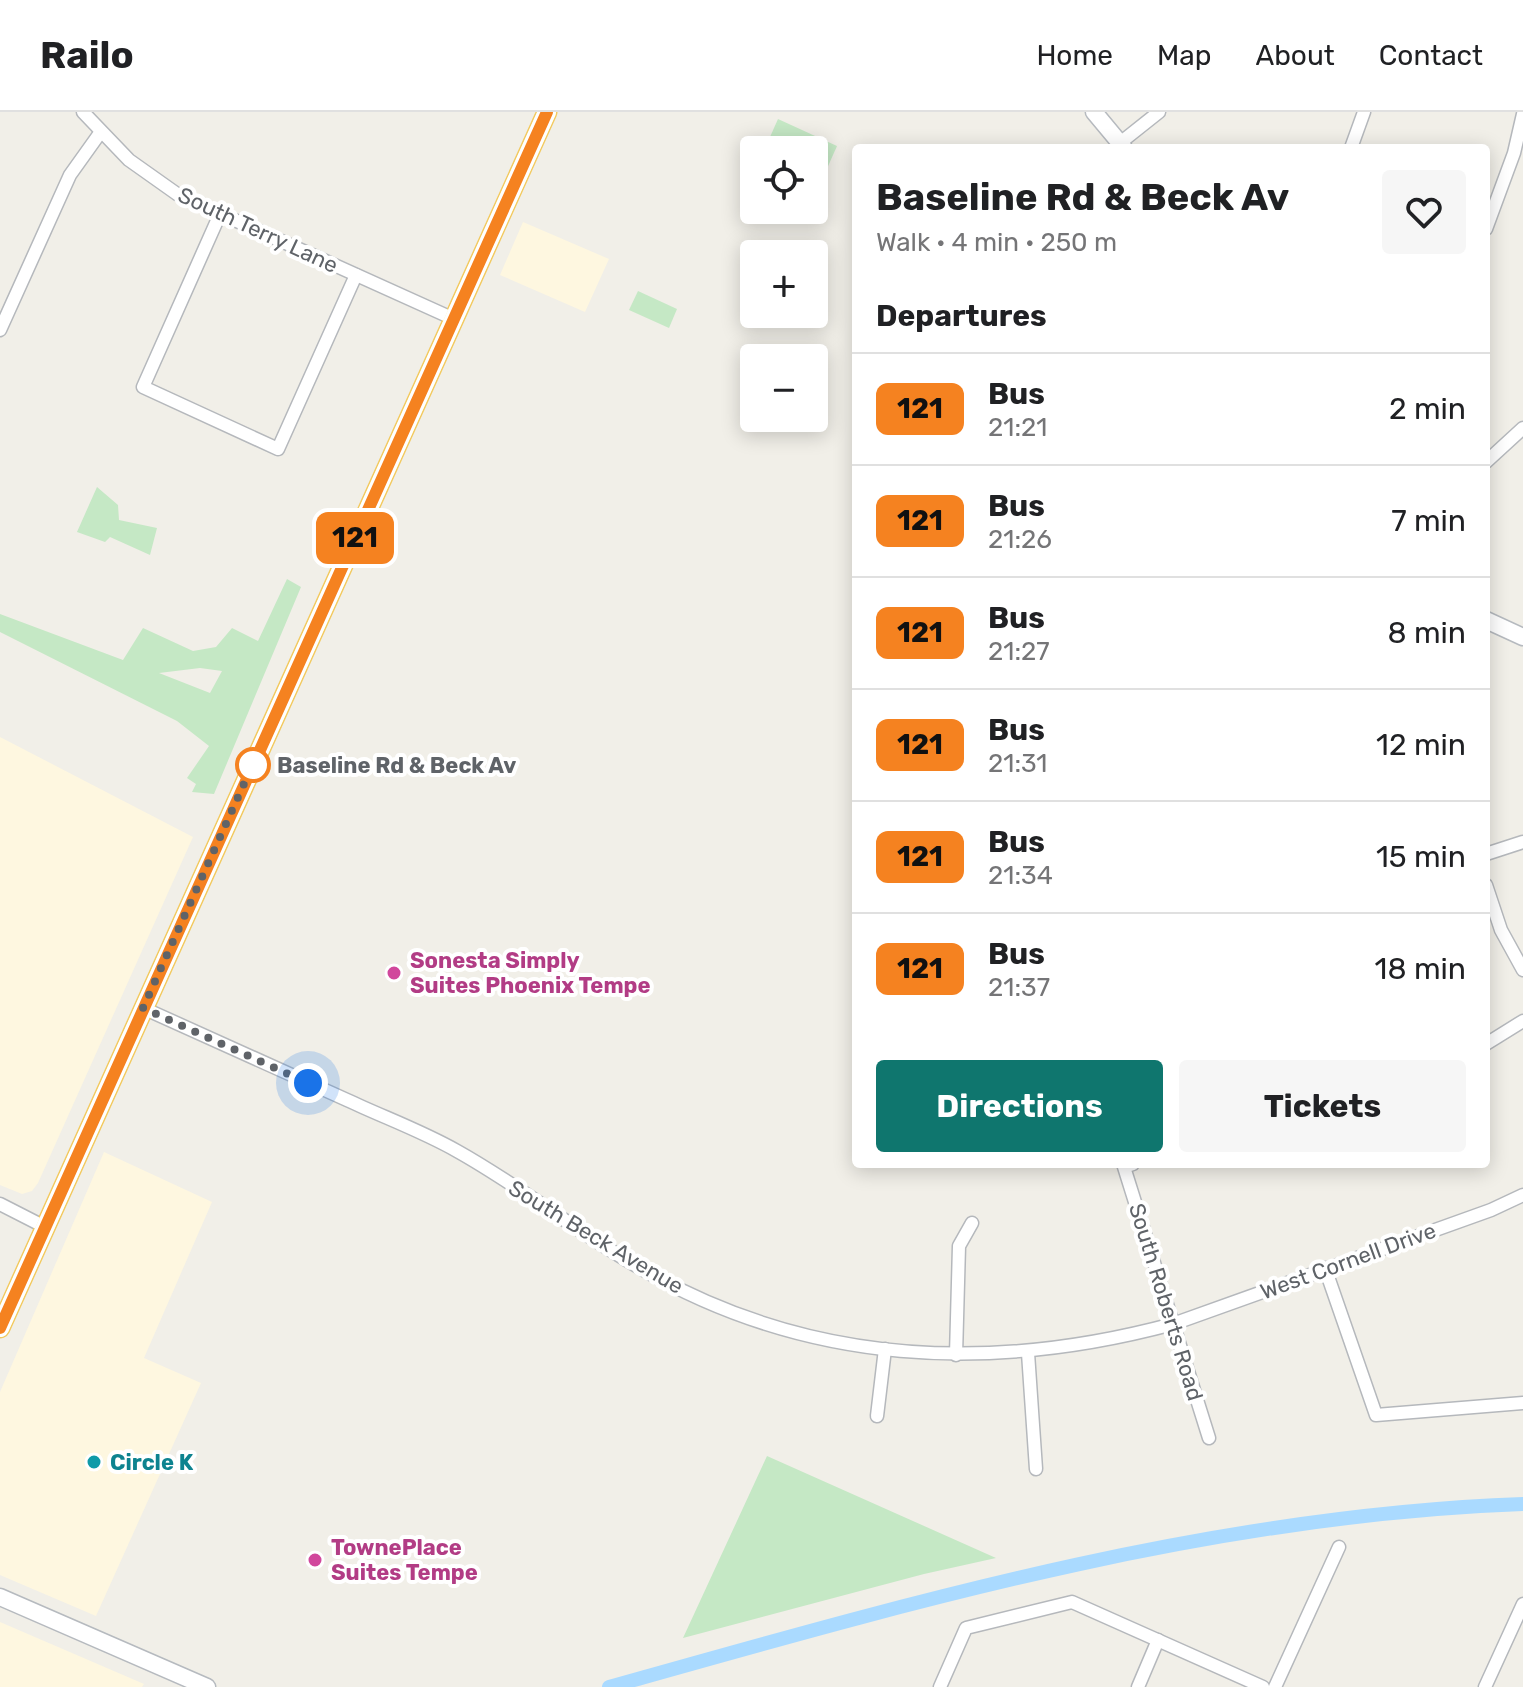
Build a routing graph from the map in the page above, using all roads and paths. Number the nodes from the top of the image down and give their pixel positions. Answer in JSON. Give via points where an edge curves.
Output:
{"nodes":[{"id":1,"x":83,"y":112,"type":"edge"},
{"id":2,"x":547,"y":112,"type":"edge"},
{"id":3,"x":1094,"y":112,"type":"edge"},
{"id":4,"x":1159,"y":112,"type":"edge"},
{"id":5,"x":1364,"y":112,"type":"edge"},
{"id":6,"x":1523,"y":114,"type":"edge"},
{"id":7,"x":100,"y":133,"type":"junction"},
{"id":8,"x":1121,"y":144,"type":"edge"},
{"id":9,"x":1123,"y":144,"type":"edge"},
{"id":10,"x":1352,"y":144,"type":"edge"},
{"id":11,"x":220,"y":214,"type":"junction"},
{"id":12,"x":1490,"y":218,"type":"edge"},
{"id":13,"x":356,"y":275,"type":"junction"},
{"id":14,"x":454,"y":319,"type":"junction"},
{"id":15,"x":1,"y":327,"type":"edge"},
{"id":16,"x":1523,"y":428,"type":"edge"},
{"id":17,"x":1490,"y":458,"type":"edge"},
{"id":18,"x":1490,"y":622,"type":"edge"},
{"id":19,"x":1523,"y":637,"type":"edge"},
{"id":20,"x":1523,"y":842,"type":"edge"},
{"id":21,"x":1490,"y":853,"type":"edge"},
{"id":22,"x":1490,"y":897,"type":"edge"},
{"id":23,"x":1523,"y":970,"type":"edge"},
{"id":24,"x":143,"y":1008,"type":"junction"},
{"id":25,"x":1523,"y":1021,"type":"edge"},
{"id":26,"x":1490,"y":1042,"type":"edge"},
{"id":27,"x":1129,"y":1168,"type":"edge"},
{"id":28,"x":1523,"y":1195,"type":"edge"},
{"id":29,"x":0,"y":1204,"type":"edge"},
{"id":30,"x":972,"y":1223,"type":"dead end"},
{"id":31,"x":45,"y":1227,"type":"junction"},
{"id":32,"x":1325,"y":1268,"type":"junction"},
{"id":33,"x":1173,"y":1324,"type":"junction"},
{"id":34,"x":0,"y":1328,"type":"edge"},
{"id":35,"x":885,"y":1349,"type":"junction"},
{"id":36,"x":1028,"y":1353,"type":"junction"},
{"id":37,"x":956,"y":1355,"type":"junction"},
{"id":38,"x":1523,"y":1403,"type":"edge"},
{"id":39,"x":877,"y":1416,"type":"dead end"},
{"id":40,"x":1209,"y":1438,"type":"dead end"},
{"id":41,"x":1036,"y":1469,"type":"dead end"},
{"id":42,"x":1339,"y":1547,"type":"dead end"},
{"id":43,"x":0,"y":1597,"type":"edge"},
{"id":44,"x":1523,"y":1604,"type":"edge"},
{"id":45,"x":1518,"y":1631,"type":"edge"},
{"id":46,"x":1158,"y":1640,"type":"junction"},
{"id":47,"x":207,"y":1687,"type":"edge"},
{"id":48,"x":940,"y":1687,"type":"edge"},
{"id":49,"x":1138,"y":1687,"type":"edge"},
{"id":50,"x":1263,"y":1687,"type":"edge"},
{"id":51,"x":1275,"y":1687,"type":"edge"},
{"id":52,"x":1485,"y":1687,"type":"edge"}],
"edges":[{"from":1,"to":7,"type":"street","name":"South Terry Lane"},
{"from":2,"to":14,"type":"main road"},
{"from":3,"to":8,"type":"street"},
{"from":4,"to":9,"type":"street"},
{"from":5,"to":10,"type":"street"},
{"from":6,"to":12,"type":"street"},
{"from":7,"to":11,"type":"street","name":"South Terry Lane","via":[[157,181]]},
{"from":7,"to":15,"type":"street","via":[[70,175]]},
{"from":11,"to":13,"type":"street","name":"South Terry Lane"},
{"from":11,"to":13,"type":"street","via":[[143,387],[278,449]]},
{"from":13,"to":14,"type":"street","name":"South Terry Lane"},
{"from":14,"to":24,"type":"main road"},
{"from":16,"to":17,"type":"street"},
{"from":18,"to":19,"type":"street"},
{"from":20,"to":21,"type":"street"},
{"from":22,"to":23,"type":"street"},
{"from":24,"to":31,"type":"main road"},
{"from":24,"to":35,"type":"street","name":"South Beck Avenue","via":[[456,1150],[677,1288],[768,1325]]},
{"from":25,"to":26,"type":"street"},
{"from":27,"to":33,"type":"street","name":"South Roberts Road"},
{"from":28,"to":32,"type":"street","name":"West Cornell Drive"},
{"from":29,"to":31,"type":"street"},
{"from":30,"to":37,"type":"street","via":[[959,1246]]},
{"from":31,"to":34,"type":"main road"},
{"from":32,"to":33,"type":"street","name":"West Cornell Drive"},
{"from":32,"to":38,"type":"street","via":[[1376,1415]]},
{"from":33,"to":36,"type":"street","name":"South Beck Avenue"},
{"from":33,"to":40,"type":"street","name":"South Roberts Road"},
{"from":35,"to":37,"type":"street","name":"South Beck Avenue"},
{"from":35,"to":39,"type":"street"},
{"from":36,"to":37,"type":"street","name":"South Beck Avenue"},
{"from":36,"to":41,"type":"street"},
{"from":42,"to":51,"type":"street"},
{"from":43,"to":47,"type":"street"},
{"from":44,"to":45,"type":"street"},
{"from":45,"to":52,"type":"street"},
{"from":46,"to":48,"type":"street","via":[[1072,1602],[966,1628]]},
{"from":46,"to":49,"type":"street"},
{"from":46,"to":50,"type":"street"}]}
